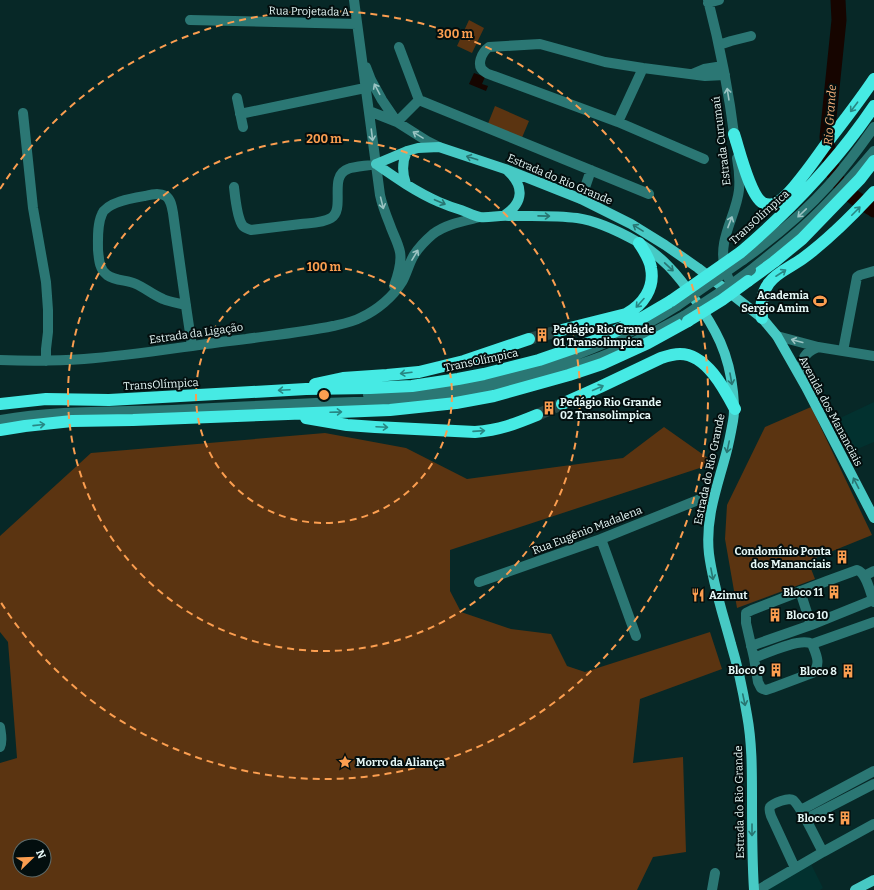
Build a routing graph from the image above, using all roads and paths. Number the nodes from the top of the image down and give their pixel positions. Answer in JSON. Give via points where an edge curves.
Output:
{"nodes":[{"id":1,"x":354,"y":0,"type":"edge"},
{"id":2,"x":719,"y":0,"type":"edge"},
{"id":3,"x":708,"y":2,"type":"edge"},
{"id":4,"x":190,"y":20,"type":"dead end"},
{"id":5,"x":357,"y":24,"type":"junction"},
{"id":6,"x":752,"y":36,"type":"dead end"},
{"id":7,"x":719,"y":45,"type":"junction"},
{"id":8,"x":399,"y":47,"type":"dead end"},
{"id":9,"x":361,"y":55,"type":"junction"},
{"id":10,"x":643,"y":68,"type":"junction"},
{"id":11,"x":724,"y":70,"type":"junction"},
{"id":12,"x":874,"y":80,"type":"edge"},
{"id":13,"x":365,"y":88,"type":"junction"},
{"id":14,"x":236,"y":98,"type":"dead end"},
{"id":15,"x":419,"y":100,"type":"junction"},
{"id":16,"x":874,"y":106,"type":"edge"},
{"id":17,"x":369,"y":111,"type":"junction"},
{"id":18,"x":23,"y":113,"type":"dead end"},
{"id":19,"x":240,"y":114,"type":"junction"},
{"id":20,"x":397,"y":122,"type":"junction"},
{"id":21,"x":618,"y":122,"type":"junction"},
{"id":22,"x":243,"y":127,"type":"dead end"},
{"id":23,"x":874,"y":127,"type":"edge"},
{"id":24,"x":734,"y":134,"type":"junction"},
{"id":25,"x":439,"y":147,"type":"junction"},
{"id":26,"x":874,"y":151,"type":"edge"},
{"id":27,"x":407,"y":152,"type":"junction"},
{"id":28,"x":704,"y":159,"type":"dead end"},
{"id":29,"x":874,"y":161,"type":"edge"},
{"id":30,"x":376,"y":164,"type":"junction"},
{"id":31,"x":505,"y":168,"type":"junction"},
{"id":32,"x":591,"y":170,"type":"junction"},
{"id":33,"x":857,"y":177,"type":"junction"},
{"id":34,"x":406,"y":184,"type":"junction"},
{"id":35,"x":234,"y":187,"type":"dead end"},
{"id":36,"x":873,"y":193,"type":"edge"},
{"id":37,"x":649,"y":194,"type":"dead end"},
{"id":38,"x":581,"y":199,"type":"junction"},
{"id":39,"x":505,"y":216,"type":"junction"},
{"id":40,"x":480,"y":217,"type":"junction"},
{"id":41,"x":639,"y":243,"type":"junction"},
{"id":42,"x":742,"y":256,"type":"junction"},
{"id":43,"x":874,"y":271,"type":"edge"},
{"id":44,"x":738,"y":299,"type":"junction"},
{"id":45,"x":388,"y":300,"type":"junction"},
{"id":46,"x":674,"y":303,"type":"junction"},
{"id":47,"x":186,"y":305,"type":"junction"},
{"id":48,"x":762,"y":318,"type":"junction"},
{"id":49,"x":686,"y":319,"type":"junction"},
{"id":50,"x":558,"y":331,"type":"tunnel mouth"},
{"id":51,"x":776,"y":336,"type":"junction"},
{"id":52,"x":529,"y":339,"type":"tunnel mouth"},
{"id":53,"x":192,"y":346,"type":"junction"},
{"id":54,"x":818,"y":347,"type":"junction"},
{"id":55,"x":843,"y":351,"type":"junction"},
{"id":56,"x":874,"y":356,"type":"edge"},
{"id":57,"x":0,"y":360,"type":"edge"},
{"id":58,"x":46,"y":361,"type":"junction"},
{"id":59,"x":806,"y":387,"type":"junction"},
{"id":60,"x":306,"y":389,"type":"junction"},
{"id":61,"x":0,"y":404,"type":"edge"},
{"id":62,"x":562,"y":404,"type":"tunnel mouth"},
{"id":63,"x":734,"y":409,"type":"junction"},
{"id":64,"x":0,"y":414,"type":"edge"},
{"id":65,"x":288,"y":414,"type":"junction"},
{"id":66,"x":537,"y":414,"type":"tunnel mouth"},
{"id":67,"x":0,"y":420,"type":"edge"},
{"id":68,"x":0,"y":430,"type":"edge"},
{"id":69,"x":715,"y":492,"type":"junction"},
{"id":70,"x":703,"y":498,"type":"junction"},
{"id":71,"x":712,"y":504,"type":"junction"},
{"id":72,"x":874,"y":518,"type":"edge"},
{"id":73,"x":602,"y":539,"type":"junction"},
{"id":74,"x":874,"y":571,"type":"edge"},
{"id":75,"x":864,"y":576,"type":"junction"},
{"id":76,"x":479,"y":582,"type":"dead end"},
{"id":77,"x":800,"y":592,"type":"junction"},
{"id":78,"x":873,"y":601,"type":"edge"},
{"id":79,"x":874,"y":622,"type":"edge"},
{"id":80,"x":811,"y":625,"type":"junction"},
{"id":81,"x":636,"y":636,"type":"dead end"},
{"id":82,"x":812,"y":644,"type":"junction"},
{"id":83,"x":751,"y":646,"type":"junction"},
{"id":84,"x":754,"y":658,"type":"junction"},
{"id":85,"x":0,"y":727,"type":"edge"},
{"id":86,"x":0,"y":747,"type":"edge"},
{"id":87,"x":874,"y":771,"type":"edge"},
{"id":88,"x":874,"y":784,"type":"edge"},
{"id":89,"x":801,"y":810,"type":"junction"},
{"id":90,"x":806,"y":819,"type":"junction"},
{"id":91,"x":874,"y":824,"type":"edge"},
{"id":92,"x":823,"y":852,"type":"junction"},
{"id":93,"x":795,"y":868,"type":"junction"},
{"id":94,"x":715,"y":873,"type":"dead end"},
{"id":95,"x":874,"y":880,"type":"edge"},
{"id":96,"x":712,"y":890,"type":"edge"},
{"id":97,"x":754,"y":890,"type":"edge"},
{"id":98,"x":758,"y":890,"type":"edge"},
{"id":99,"x":855,"y":890,"type":"edge"}],
"edges":[{"from":1,"to":5,"type":"street","name":"Estrada do Rio Grande"},
{"from":2,"to":3,"type":"street"},
{"from":3,"to":7,"type":"street","name":"Estrada Curumaú"},
{"from":4,"to":5,"type":"street","name":"Rua Projetada A"},
{"from":5,"to":9,"type":"street","name":"Estrada do Rio Grande"},
{"from":6,"to":7,"type":"street"},
{"from":7,"to":11,"type":"street","name":"Estrada Curumaú"},
{"from":8,"to":15,"type":"street"},
{"from":9,"to":13,"type":"street","name":"Estrada do Rio Grande"},
{"from":20,"to":9,"type":"street","name":"Estrada do Rio Grande","one_way":true,"via":[[371,80]]},
{"from":10,"to":11,"type":"street","via":[[705,76]]},
{"from":10,"to":21,"type":"street"},
{"from":10,"to":21,"type":"street","via":[[605,62],[540,44],[490,47],[482,55],[480,65],[484,72]]},
{"from":24,"to":11,"type":"street","name":"Estrada Curumaú","one_way":true},
{"from":12,"to":24,"type":"highway","one_way":true,"via":[[815,160],[787,194],[774,204],[763,203],[754,192]]},
{"from":13,"to":17,"type":"street","name":"Estrada do Rio Grande"},
{"from":13,"to":19,"type":"street"},
{"from":14,"to":19,"type":"street"},
{"from":15,"to":20,"type":"street"},
{"from":15,"to":32,"type":"street"},
{"from":16,"to":42,"type":"highway","name":"TransOlímpica","via":[[820,176]]},
{"from":17,"to":20,"type":"street"},
{"from":17,"to":30,"type":"street","name":"Estrada do Rio Grande","one_way":true},
{"from":18,"to":58,"type":"street","via":[[33,208],[46,282]]},
{"from":19,"to":22,"type":"street"},
{"from":25,"to":20,"type":"street","name":"Estrada do Rio Grande","one_way":true},
{"from":21,"to":28,"type":"street"},
{"from":23,"to":42,"type":"street","name":"TransOlímpica","one_way":true,"via":[[829,185],[799,216],[767,243]]},
{"from":44,"to":24,"type":"street","name":"Estrada Curumaú","one_way":true,"via":[[725,269],[723,256],[727,228],[739,190]]},
{"from":25,"to":27,"type":"main road","name":"Estrada do Rio Grande","via":[[418,148]]},
{"from":31,"to":25,"type":"main road","name":"Estrada do Rio Grande","one_way":true},
{"from":26,"to":33,"type":"street"},
{"from":27,"to":30,"type":"main road","name":"Estrada do Rio Grande"},
{"from":27,"to":34,"type":"main road","via":[[403,168]]},
{"from":29,"to":33,"type":"highway"},
{"from":30,"to":34,"type":"main road","name":"Estrada do Rio Grande"},
{"from":30,"to":35,"type":"street","via":[[343,171],[339,178],[335,214],[332,218],[317,222],[247,229],[240,220]]},
{"from":30,"to":45,"type":"street","one_way":true,"via":[[382,205],[400,253],[398,274]]},
{"from":31,"to":38,"type":"main road","name":"Estrada do Rio Grande"},
{"from":31,"to":39,"type":"main road","via":[[516,181],[520,192],[517,204]]},
{"from":32,"to":37,"type":"street"},
{"from":32,"to":38,"type":"street"},
{"from":33,"to":49,"type":"highway","bridge":true,"via":[[802,239],[774,262],[750,275],[722,300]]},
{"from":34,"to":40,"type":"main road","name":"Estrada do Rio Grande","one_way":true,"via":[[438,202]]},
{"from":48,"to":36,"type":"highway","one_way":true,"via":[[763,297],[770,281],[801,260]]},
{"from":44,"to":38,"type":"main road","name":"Estrada do Rio Grande","one_way":true,"via":[[658,240]]},
{"from":39,"to":40,"type":"main road","name":"Estrada do Rio Grande"},
{"from":39,"to":41,"type":"main road","name":"Estrada do Rio Grande","one_way":true,"via":[[558,216],[579,219],[618,231]]},
{"from":45,"to":40,"type":"street","name":"Estrada da Ligação","one_way":true,"via":[[402,282],[414,255],[424,242],[438,230]]},
{"from":41,"to":50,"type":"highway","one_way":true,"via":[[649,260],[652,275],[643,301],[626,314]]},
{"from":41,"to":63,"type":"main road","name":"Estrada do Rio Grande","one_way":true,"via":[[673,270],[716,331],[728,364]]},
{"from":42,"to":46,"type":"highway","name":"TransOlímpica","bridge":true},
{"from":43,"to":55,"type":"street","via":[[857,277]]},
{"from":44,"to":48,"type":"main road","name":"Estrada do Rio Grande"},
{"from":45,"to":53,"type":"street","name":"Estrada da Ligação","via":[[361,318],[346,323]]},
{"from":46,"to":60,"type":"highway","name":"TransOlímpica","via":[[597,340],[539,360],[484,374],[412,386]]},
{"from":46,"to":64,"type":"street","name":"TransOlímpica","via":[[647,324],[596,347],[522,372],[462,386],[420,392]]},
{"from":47,"to":47,"type":"street","via":[[162,298],[134,283],[104,272],[98,249],[98,225],[105,209],[126,200],[157,194],[167,197],[173,213]]},
{"from":47,"to":53,"type":"street"},
{"from":48,"to":51,"type":"main road","name":"Avenida dos Mananciais"},
{"from":65,"to":49,"type":"highway","one_way":true,"via":[[390,410],[494,396],[602,364],[648,343]]},
{"from":49,"to":67,"type":"street","via":[[562,370],[464,394],[386,401],[41,414]]},
{"from":54,"to":51,"type":"street","one_way":true},
{"from":51,"to":59,"type":"main road","name":"Avenida dos Mananciais"},
{"from":52,"to":60,"type":"highway","one_way":true,"via":[[464,361],[426,370],[387,376],[343,378],[314,384]]},
{"from":53,"to":58,"type":"street","name":"Estrada da Ligação"},
{"from":54,"to":55,"type":"street"},
{"from":54,"to":59,"type":"street","via":[[808,352],[802,360]]},
{"from":55,"to":56,"type":"street"},
{"from":57,"to":58,"type":"street","name":"Estrada da Ligação"},
{"from":72,"to":59,"type":"main road","name":"Avenida dos Mananciais","one_way":true},
{"from":60,"to":61,"type":"highway","name":"TransOlímpica","one_way":true,"via":[[109,400],[46,399]]},
{"from":62,"to":63,"type":"highway","one_way":true,"via":[[661,358],[681,354],[701,362],[714,374]]},
{"from":63,"to":69,"type":"main road","name":"Estrada do Rio Grande","one_way":true,"via":[[727,452]]},
{"from":65,"to":66,"type":"highway","one_way":true,"via":[[347,425],[475,432],[506,427]]},
{"from":68,"to":65,"type":"highway","one_way":true,"via":[[72,421]]},
{"from":69,"to":70,"type":"street","name":"Rua Eugênio Madalena"},
{"from":69,"to":71,"type":"main road","name":"Estrada do Rio Grande"},
{"from":70,"to":71,"type":"street"},
{"from":70,"to":73,"type":"street","name":"Rua Eugênio Madalena"},
{"from":71,"to":97,"type":"main road","name":"Estrada do Rio Grande","one_way":true,"via":[[708,532],[712,575],[738,672],[752,756]]},
{"from":73,"to":76,"type":"street","name":"Rua Eugênio Madalena"},
{"from":73,"to":81,"type":"street"},
{"from":74,"to":75,"type":"street"},
{"from":75,"to":77,"type":"street","via":[[860,571],[854,571]]},
{"from":75,"to":78,"type":"street"},
{"from":77,"to":80,"type":"street"},
{"from":77,"to":83,"type":"street","via":[[746,613]]},
{"from":78,"to":80,"type":"street"},
{"from":79,"to":82,"type":"street"},
{"from":80,"to":83,"type":"street"},
{"from":82,"to":84,"type":"street","via":[[801,642]]},
{"from":82,"to":84,"type":"street","via":[[817,655],[817,666],[812,673],[766,690],[761,688],[758,682]]},
{"from":83,"to":84,"type":"street"},
{"from":85,"to":86,"type":"street"},
{"from":87,"to":89,"type":"street"},
{"from":88,"to":90,"type":"street"},
{"from":89,"to":90,"type":"street"},
{"from":89,"to":93,"type":"street","via":[[790,798],[770,808],[771,816]]},
{"from":90,"to":92,"type":"street"},
{"from":91,"to":92,"type":"street"},
{"from":92,"to":93,"type":"street"},
{"from":93,"to":98,"type":"street"},
{"from":94,"to":96,"type":"street"},
{"from":95,"to":99,"type":"main road"}]}
